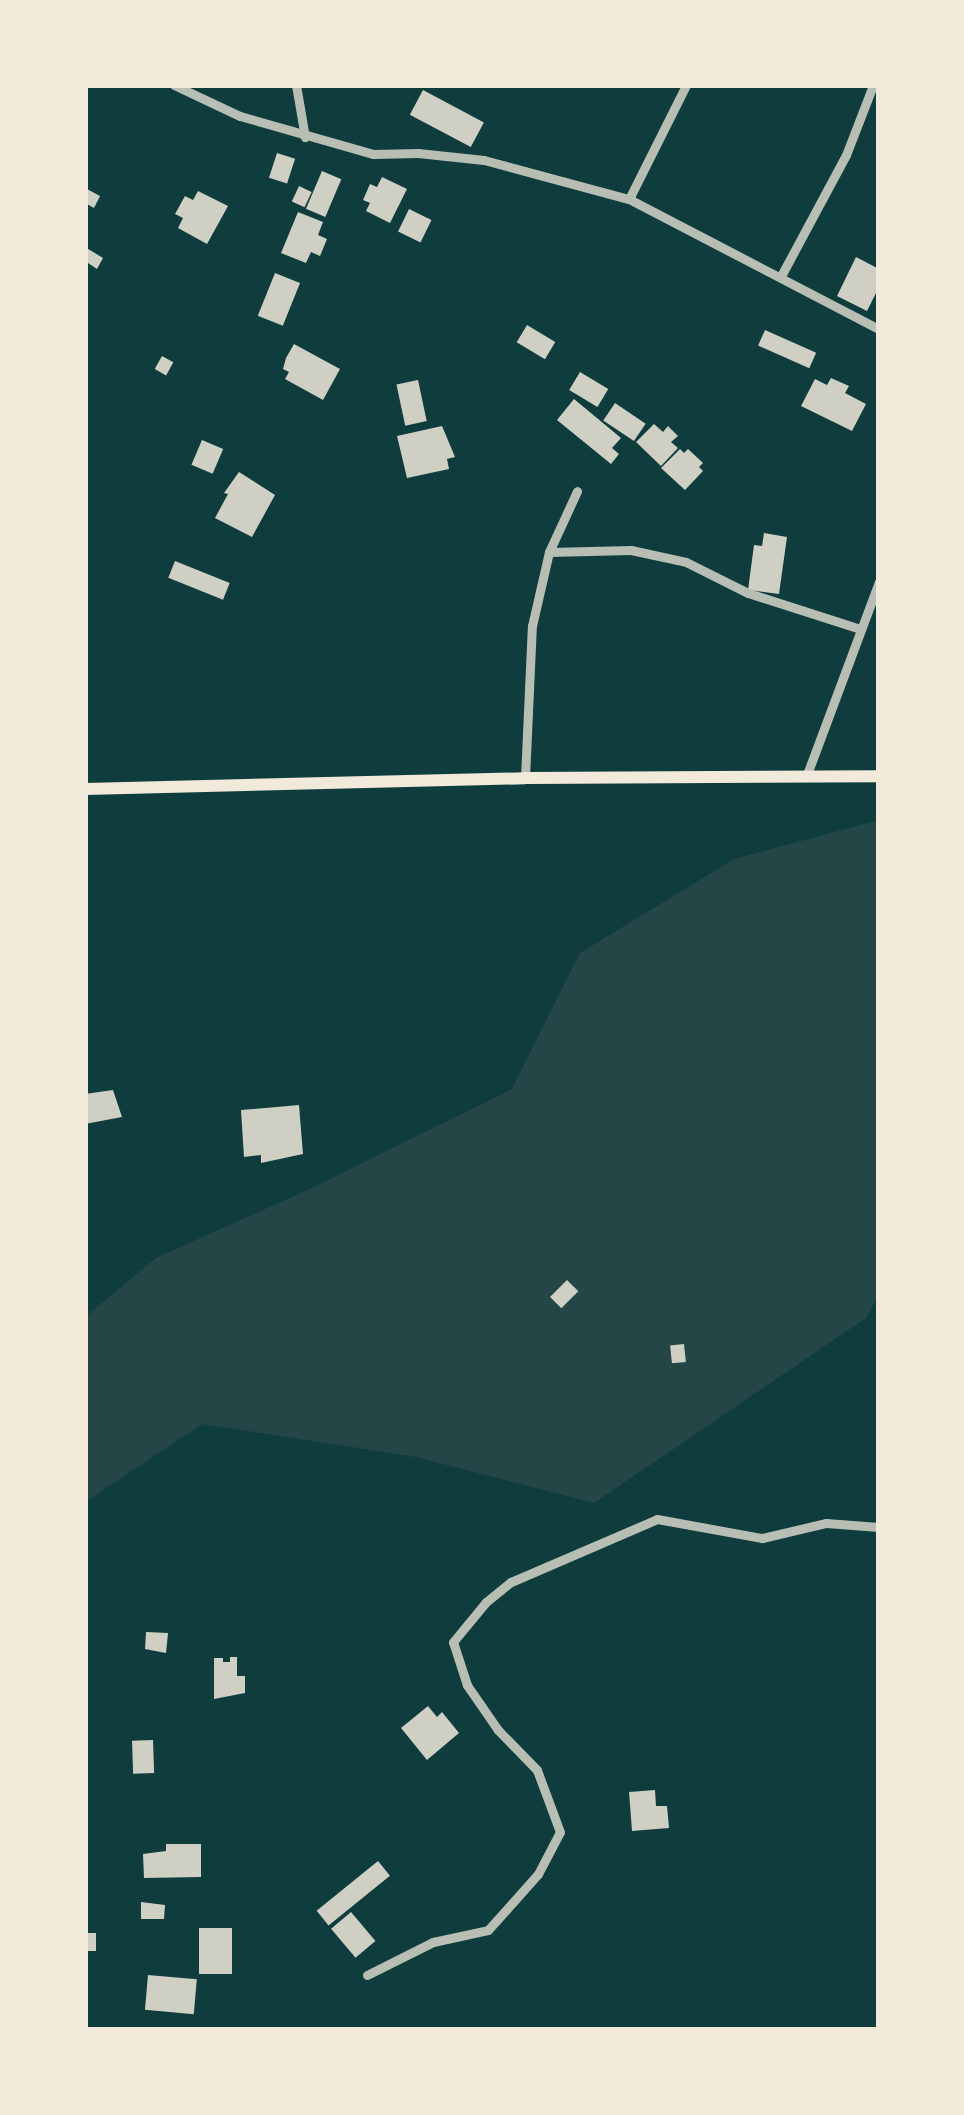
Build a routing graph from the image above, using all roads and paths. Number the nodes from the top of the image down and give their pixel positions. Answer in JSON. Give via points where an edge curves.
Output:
{"nodes":[{"id":1,"x":174,"y":85,"type":"edge"},
{"id":2,"x":296,"y":85,"type":"edge"},
{"id":3,"x":686,"y":85,"type":"edge"},
{"id":4,"x":873,"y":85,"type":"edge"},
{"id":5,"x":305,"y":136,"type":"junction"},
{"id":6,"x":629,"y":199,"type":"junction"},
{"id":7,"x":782,"y":276,"type":"junction"},
{"id":8,"x":879,"y":329,"type":"edge"},
{"id":9,"x":577,"y":491,"type":"dead end"},
{"id":10,"x":549,"y":552,"type":"junction"},
{"id":11,"x":879,"y":582,"type":"edge"},
{"id":12,"x":860,"y":629,"type":"junction"},
{"id":13,"x":879,"y":776,"type":"edge"},
{"id":14,"x":806,"y":777,"type":"junction"},
{"id":15,"x":524,"y":778,"type":"junction"},
{"id":16,"x":85,"y":788,"type":"edge"},
{"id":17,"x":879,"y":1527,"type":"edge"},
{"id":18,"x":367,"y":1975,"type":"dead end"}],
"edges":[{"from":1,"to":5,"type":"street","via":[[208,104]]},
{"from":2,"to":5,"type":"street"},
{"from":3,"to":6,"type":"street"},
{"from":4,"to":7,"type":"street","via":[[846,154]]},
{"from":5,"to":6,"type":"street","via":[[372,154],[484,160]]},
{"from":6,"to":7,"type":"street"},
{"from":7,"to":8,"type":"street"},
{"from":9,"to":10,"type":"street"},
{"from":10,"to":12,"type":"street","via":[[630,550],[686,562],[748,594]]},
{"from":10,"to":15,"type":"street","via":[[532,626]]},
{"from":11,"to":12,"type":"street"},
{"from":12,"to":14,"type":"street"},
{"from":13,"to":14,"type":"main road"},
{"from":14,"to":15,"type":"main road"},
{"from":15,"to":16,"type":"main road"},
{"from":17,"to":18,"type":"street","via":[[826,1522],[762,1538],[657,1520],[511,1582],[486,1602],[453,1642],[468,1685],[498,1730],[537,1770],[560,1832],[538,1874],[488,1930],[433,1942]]}]}
